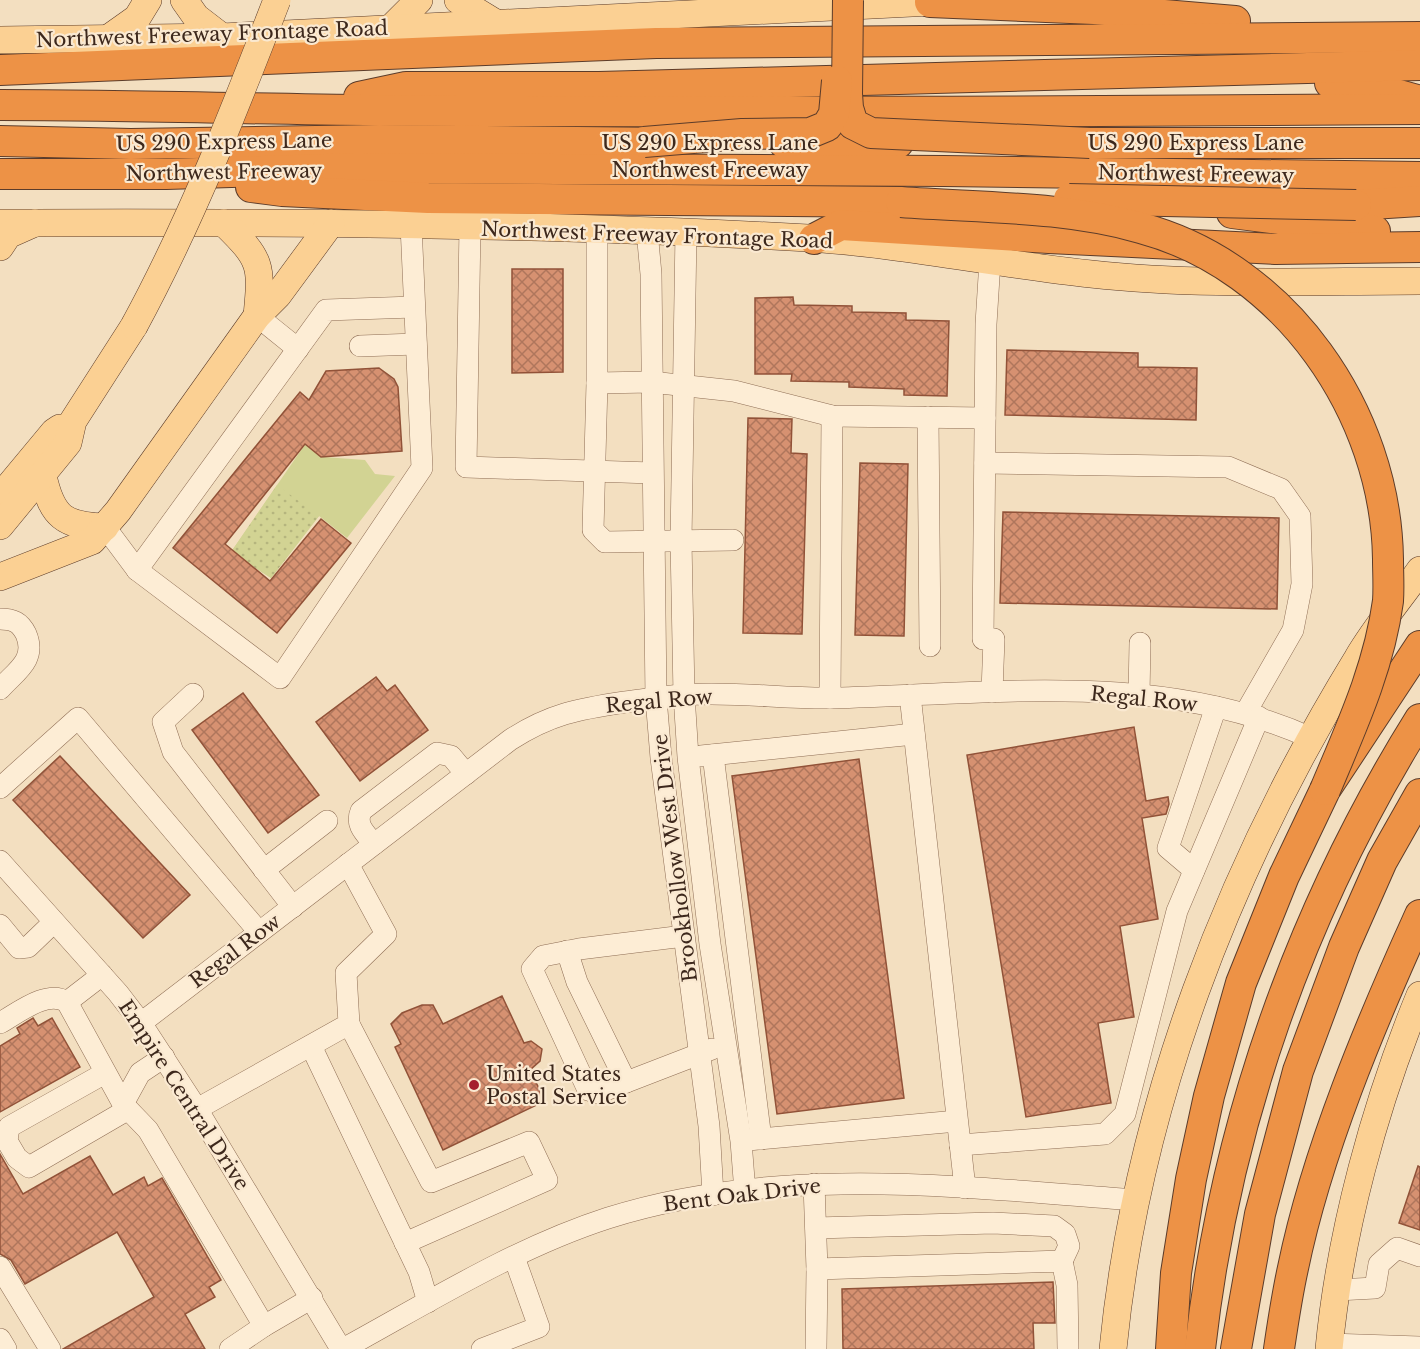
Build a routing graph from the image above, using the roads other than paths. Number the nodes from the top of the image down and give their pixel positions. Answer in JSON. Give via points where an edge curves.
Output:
{"nodes":[{"id":1,"x":148,"y":0,"type":"edge"},
{"id":2,"x":184,"y":0,"type":"edge"},
{"id":3,"x":277,"y":0,"type":"edge"},
{"id":4,"x":419,"y":0,"type":"edge"},
{"id":5,"x":458,"y":0,"type":"edge"},
{"id":6,"x":848,"y":0,"type":"edge"},
{"id":7,"x":963,"y":0,"type":"edge"},
{"id":8,"x":822,"y":2,"type":"edge"},
{"id":9,"x":890,"y":2,"type":"edge"},
{"id":10,"x":930,"y":2,"type":"junction"},
{"id":11,"x":494,"y":22,"type":"junction"},
{"id":12,"x":391,"y":28,"type":"junction"},
{"id":13,"x":1420,"y":36,"type":"edge"},
{"id":14,"x":222,"y":37,"type":"junction"},
{"id":15,"x":0,"y":40,"type":"edge"},
{"id":16,"x":106,"y":40,"type":"junction"},
{"id":17,"x":1420,"y":65,"type":"edge"},
{"id":18,"x":1185,"y":69,"type":"junction"},
{"id":19,"x":0,"y":70,"type":"edge"},
{"id":20,"x":1420,"y":101,"type":"edge"},
{"id":21,"x":0,"y":105,"type":"edge"},
{"id":22,"x":308,"y":107,"type":"junction"},
{"id":23,"x":1420,"y":109,"type":"edge"},
{"id":24,"x":0,"y":141,"type":"edge"},
{"id":25,"x":644,"y":142,"type":"junction"},
{"id":26,"x":1090,"y":143,"type":"junction"},
{"id":27,"x":1420,"y":143,"type":"edge"},
{"id":28,"x":944,"y":171,"type":"junction"},
{"id":29,"x":0,"y":174,"type":"edge"},
{"id":30,"x":165,"y":174,"type":"junction"},
{"id":31,"x":1420,"y":177,"type":"edge"},
{"id":32,"x":1420,"y":201,"type":"edge"},
{"id":33,"x":902,"y":202,"type":"junction"},
{"id":34,"x":0,"y":223,"type":"edge"},
{"id":35,"x":35,"y":223,"type":"junction"},
{"id":36,"x":224,"y":223,"type":"junction"},
{"id":37,"x":331,"y":223,"type":"junction"},
{"id":38,"x":411,"y":225,"type":"junction"},
{"id":39,"x":470,"y":227,"type":"junction"},
{"id":40,"x":597,"y":231,"type":"junction"},
{"id":41,"x":647,"y":231,"type":"junction"},
{"id":42,"x":686,"y":232,"type":"junction"},
{"id":43,"x":1420,"y":234,"type":"edge"},
{"id":44,"x":814,"y":239,"type":"junction"},
{"id":45,"x":0,"y":247,"type":"edge"},
{"id":46,"x":1420,"y":247,"type":"edge"},
{"id":47,"x":990,"y":261,"type":"junction"},
{"id":48,"x":1420,"y":281,"type":"edge"},
{"id":49,"x":414,"y":307,"type":"junction"},
{"id":50,"x":257,"y":316,"type":"junction"},
{"id":51,"x":416,"y":344,"type":"junction"},
{"id":52,"x":360,"y":346,"type":"dead end"},
{"id":53,"x":298,"y":349,"type":"junction"},
{"id":54,"x":651,"y":382,"type":"junction"},
{"id":55,"x":597,"y":383,"type":"junction"},
{"id":56,"x":682,"y":387,"type":"junction"},
{"id":57,"x":832,"y":416,"type":"junction"},
{"id":58,"x":928,"y":417,"type":"junction"},
{"id":59,"x":985,"y":418,"type":"junction"},
{"id":60,"x":985,"y":463,"type":"junction"},
{"id":61,"x":0,"y":464,"type":"edge"},
{"id":62,"x":35,"y":471,"type":"junction"},
{"id":63,"x":595,"y":471,"type":"junction"},
{"id":64,"x":652,"y":473,"type":"junction"},
{"id":65,"x":0,"y":497,"type":"edge"},
{"id":66,"x":0,"y":526,"type":"edge"},
{"id":67,"x":105,"y":527,"type":"junction"},
{"id":68,"x":733,"y":540,"type":"dead end"},
{"id":69,"x":652,"y":541,"type":"junction"},
{"id":70,"x":681,"y":541,"type":"junction"},
{"id":71,"x":137,"y":570,"type":"junction"},
{"id":72,"x":1420,"y":570,"type":"edge"},
{"id":73,"x":0,"y":577,"type":"edge"},
{"id":74,"x":0,"y":619,"type":"edge"},
{"id":75,"x":1140,"y":643,"type":"dead end"},
{"id":76,"x":930,"y":646,"type":"dead end"},
{"id":77,"x":1420,"y":646,"type":"edge"},
{"id":78,"x":0,"y":688,"type":"edge"},
{"id":79,"x":992,"y":692,"type":"junction"},
{"id":80,"x":193,"y":694,"type":"dead end"},
{"id":81,"x":684,"y":694,"type":"junction"},
{"id":82,"x":1139,"y":694,"type":"junction"},
{"id":83,"x":910,"y":695,"type":"junction"},
{"id":84,"x":656,"y":698,"type":"junction"},
{"id":85,"x":830,"y":698,"type":"junction"},
{"id":86,"x":1216,"y":707,"type":"junction"},
{"id":87,"x":1253,"y":715,"type":"junction"},
{"id":88,"x":1420,"y":719,"type":"edge"},
{"id":89,"x":914,"y":734,"type":"junction"},
{"id":90,"x":1311,"y":738,"type":"junction"},
{"id":91,"x":713,"y":755,"type":"junction"},
{"id":92,"x":688,"y":757,"type":"junction"},
{"id":93,"x":466,"y":774,"type":"junction"},
{"id":94,"x":0,"y":788,"type":"edge"},
{"id":95,"x":1325,"y":790,"type":"junction"},
{"id":96,"x":1420,"y":794,"type":"edge"},
{"id":97,"x":327,"y":821,"type":"dead end"},
{"id":98,"x":374,"y":844,"type":"junction"},
{"id":99,"x":699,"y":852,"type":"junction"},
{"id":100,"x":673,"y":855,"type":"junction"},
{"id":101,"x":0,"y":861,"type":"edge"},
{"id":102,"x":348,"y":864,"type":"junction"},
{"id":103,"x":264,"y":870,"type":"junction"},
{"id":104,"x":1194,"y":870,"type":"junction"},
{"id":105,"x":292,"y":907,"type":"junction"},
{"id":106,"x":1420,"y":915,"type":"edge"},
{"id":107,"x":54,"y":922,"type":"junction"},
{"id":108,"x":0,"y":925,"type":"edge"},
{"id":109,"x":259,"y":932,"type":"junction"},
{"id":110,"x":684,"y":936,"type":"junction"},
{"id":111,"x":567,"y":951,"type":"junction"},
{"id":112,"x":102,"y":975,"type":"junction"},
{"id":113,"x":1420,"y":995,"type":"edge"},
{"id":114,"x":67,"y":1002,"type":"junction"},
{"id":115,"x":0,"y":1023,"type":"edge"},
{"id":116,"x":141,"y":1023,"type":"junction"},
{"id":117,"x":350,"y":1024,"type":"junction"},
{"id":118,"x":724,"y":1044,"type":"junction"},
{"id":119,"x":311,"y":1046,"type":"junction"},
{"id":120,"x":699,"y":1054,"type":"junction"},
{"id":121,"x":164,"y":1058,"type":"junction"},
{"id":122,"x":105,"y":1073,"type":"junction"},
{"id":123,"x":626,"y":1082,"type":"junction"},
{"id":124,"x":125,"y":1107,"type":"junction"},
{"id":125,"x":197,"y":1109,"type":"junction"},
{"id":126,"x":957,"y":1121,"type":"junction"},
{"id":127,"x":751,"y":1140,"type":"junction"},
{"id":128,"x":960,"y":1145,"type":"junction"},
{"id":129,"x":814,"y":1184,"type":"junction"},
{"id":130,"x":965,"y":1188,"type":"junction"},
{"id":131,"x":745,"y":1192,"type":"junction"},
{"id":132,"x":713,"y":1195,"type":"junction"},
{"id":133,"x":1136,"y":1200,"type":"junction"},
{"id":134,"x":816,"y":1228,"type":"junction"},
{"id":135,"x":405,"y":1243,"type":"junction"},
{"id":136,"x":1420,"y":1256,"type":"edge"},
{"id":137,"x":514,"y":1257,"type":"junction"},
{"id":138,"x":1062,"y":1261,"type":"junction"},
{"id":139,"x":0,"y":1267,"type":"edge"},
{"id":140,"x":817,"y":1269,"type":"junction"},
{"id":141,"x":1337,"y":1290,"type":"junction"},
{"id":142,"x":312,"y":1298,"type":"junction"},
{"id":143,"x":428,"y":1302,"type":"junction"},
{"id":144,"x":264,"y":1326,"type":"junction"},
{"id":145,"x":0,"y":1340,"type":"edge"},
{"id":146,"x":1329,"y":1346,"type":"edge"},
{"id":147,"x":1420,"y":1347,"type":"edge"},
{"id":148,"x":6,"y":1349,"type":"edge"},
{"id":149,"x":50,"y":1349,"type":"edge"},
{"id":150,"x":230,"y":1349,"type":"edge"},
{"id":151,"x":342,"y":1349,"type":"edge"},
{"id":152,"x":482,"y":1349,"type":"edge"},
{"id":153,"x":816,"y":1349,"type":"edge"},
{"id":154,"x":1068,"y":1349,"type":"edge"},
{"id":155,"x":1113,"y":1349,"type":"edge"},
{"id":156,"x":1171,"y":1349,"type":"edge"},
{"id":157,"x":1200,"y":1349,"type":"edge"},
{"id":158,"x":1236,"y":1349,"type":"edge"},
{"id":159,"x":1279,"y":1349,"type":"edge"}],
"edges":[{"from":1,"to":16,"type":"main road","via":[[137,18]]},
{"from":2,"to":14,"type":"main road","via":[[196,17]]},
{"from":3,"to":62,"type":"main road","bridge":true,"via":[[226,132],[163,271],[134,326],[73,421],[68,443]]},
{"from":4,"to":12,"type":"main road"},
{"from":5,"to":11,"type":"main road"},
{"from":6,"to":26,"type":"highway","bridge":true,"via":[[847,94],[854,124],[871,133]]},
{"from":7,"to":10,"type":"main road","name":"Northwest Freeway Frontage Road"},
{"from":8,"to":9,"type":"main road","name":"Northwest Freeway Frontage Road"},
{"from":8,"to":11,"type":"main road","name":"Northwest Freeway Frontage Road"},
{"from":8,"to":25,"type":"highway","bridge":true,"via":[[837,94],[834,114],[827,126],[810,133]]},
{"from":9,"to":10,"type":"main road","name":"Northwest Freeway Frontage Road"},
{"from":10,"to":13,"type":"highway","via":[[1094,9]]},
{"from":11,"to":12,"type":"main road","name":"Northwest Freeway Frontage Road"},
{"from":12,"to":14,"type":"main road","name":"Northwest Freeway Frontage Road"},
{"from":13,"to":19,"type":"highway","via":[[656,43]]},
{"from":14,"to":16,"type":"main road","name":"Northwest Freeway Frontage Road"},
{"from":15,"to":16,"type":"main road","name":"Northwest Freeway Frontage Road"},
{"from":17,"to":18,"type":"highway"},
{"from":18,"to":20,"type":"highway","via":[[1270,80],[1359,84]]},
{"from":18,"to":22,"type":"highway","via":[[600,87],[406,87]]},
{"from":21,"to":22,"type":"highway"},
{"from":22,"to":23,"type":"highway","via":[[514,112]]},
{"from":24,"to":25,"type":"highway","name":"US 290 Express Lane"},
{"from":25,"to":26,"type":"highway","name":"US 290 Express Lane","bridge":true},
{"from":26,"to":27,"type":"highway","name":"US 290 Express Lane"},
{"from":28,"to":30,"type":"highway","name":"Northwest Freeway","via":[[356,168]]},
{"from":28,"to":31,"type":"highway","name":"Northwest Freeway"},
{"from":28,"to":43,"type":"highway","via":[[1339,228]]},
{"from":29,"to":30,"type":"highway","name":"Northwest Freeway"},
{"from":30,"to":33,"type":"highway","via":[[282,191],[342,194],[578,201]]},
{"from":32,"to":33,"type":"highway","bridge":true,"via":[[1356,205],[994,197]]},
{"from":33,"to":95,"type":"highway","bridge":true,"via":[[1077,214],[1169,237],[1243,278],[1274,304],[1329,368],[1351,406],[1382,495],[1387,529],[1388,598],[1373,671]]},
{"from":34,"to":35,"type":"main road","name":"Northwest Freeway Frontage Road"},
{"from":35,"to":36,"type":"main road","name":"Northwest Freeway Frontage Road"},
{"from":35,"to":45,"type":"main road","via":[[8,236]]},
{"from":36,"to":37,"type":"main road","name":"Northwest Freeway Frontage Road"},
{"from":36,"to":50,"type":"main road","via":[[248,246],[256,260],[261,276]]},
{"from":37,"to":38,"type":"main road","name":"Northwest Freeway Frontage Road"},
{"from":37,"to":50,"type":"main road","via":[[278,295]]},
{"from":38,"to":39,"type":"main road","name":"Northwest Freeway Frontage Road"},
{"from":38,"to":49,"type":"street"},
{"from":39,"to":40,"type":"main road","name":"Northwest Freeway Frontage Road"},
{"from":39,"to":63,"type":"street","via":[[466,467]]},
{"from":40,"to":41,"type":"main road","name":"Northwest Freeway Frontage Road"},
{"from":40,"to":55,"type":"street"},
{"from":41,"to":42,"type":"main road","name":"Northwest Freeway Frontage Road"},
{"from":41,"to":54,"type":"street","name":"Brookhollow West Drive"},
{"from":42,"to":44,"type":"main road","name":"Northwest Freeway Frontage Road"},
{"from":42,"to":56,"type":"street","name":"Brookhollow West Drive"},
{"from":44,"to":46,"type":"highway","via":[[841,225],[1275,249]]},
{"from":44,"to":47,"type":"main road","name":"Northwest Freeway Frontage Road"},
{"from":47,"to":48,"type":"main road","name":"Northwest Freeway Frontage Road","via":[[1186,281]]},
{"from":47,"to":59,"type":"street"},
{"from":49,"to":51,"type":"street"},
{"from":49,"to":53,"type":"street","via":[[326,310]]},
{"from":50,"to":53,"type":"street"},
{"from":50,"to":67,"type":"main road"},
{"from":51,"to":52,"type":"street"},
{"from":51,"to":71,"type":"street","via":[[422,468],[280,678]]},
{"from":53,"to":71,"type":"street"},
{"from":54,"to":55,"type":"street"},
{"from":54,"to":56,"type":"street"},
{"from":54,"to":64,"type":"street","name":"Brookhollow West Drive"},
{"from":55,"to":63,"type":"street"},
{"from":56,"to":57,"type":"street","via":[[734,391]]},
{"from":56,"to":70,"type":"street","name":"Brookhollow West Drive"},
{"from":57,"to":58,"type":"street"},
{"from":57,"to":85,"type":"street"},
{"from":58,"to":59,"type":"street"},
{"from":58,"to":76,"type":"street"},
{"from":59,"to":60,"type":"street"},
{"from":60,"to":79,"type":"street","via":[[983,639],[994,639]]},
{"from":60,"to":87,"type":"street","via":[[1228,466],[1281,489],[1300,516],[1302,584],[1293,630]]},
{"from":61,"to":62,"type":"main road"},
{"from":62,"to":65,"type":"main road"},
{"from":62,"to":66,"type":"main road"},
{"from":62,"to":67,"type":"main road","via":[[47,497],[66,521]]},
{"from":63,"to":64,"type":"street"},
{"from":63,"to":69,"type":"street","via":[[593,530],[598,537],[605,542]]},
{"from":64,"to":69,"type":"street","name":"Brookhollow West Drive"},
{"from":67,"to":71,"type":"street"},
{"from":67,"to":73,"type":"main road","via":[[80,548]]},
{"from":68,"to":70,"type":"street"},
{"from":69,"to":70,"type":"street"},
{"from":69,"to":84,"type":"street","name":"Brookhollow West Drive"},
{"from":70,"to":81,"type":"street","name":"Brookhollow West Drive"},
{"from":72,"to":90,"type":"main road","via":[[1358,656]]},
{"from":74,"to":78,"type":"street","via":[[13,619],[22,627],[31,647],[28,658]]},
{"from":75,"to":82,"type":"street"},
{"from":77,"to":95,"type":"highway","bridge":true},
{"from":79,"to":82,"type":"street","name":"Regal Row"},
{"from":79,"to":83,"type":"street","name":"Regal Row"},
{"from":80,"to":103,"type":"street","via":[[163,722],[173,752]]},
{"from":81,"to":84,"type":"street","name":"Regal Row"},
{"from":81,"to":85,"type":"street","name":"Regal Row"},
{"from":81,"to":92,"type":"street","name":"Brookhollow West Drive"},
{"from":82,"to":86,"type":"street","name":"Regal Row"},
{"from":83,"to":85,"type":"street","name":"Regal Row"},
{"from":83,"to":89,"type":"street"},
{"from":84,"to":93,"type":"street","name":"Regal Row","via":[[583,707],[548,718],[510,740]]},
{"from":84,"to":100,"type":"street","name":"Brookhollow West Drive"},
{"from":86,"to":87,"type":"street","name":"Regal Row"},
{"from":86,"to":104,"type":"street","via":[[1168,848]]},
{"from":87,"to":90,"type":"street","name":"Regal Row"},
{"from":87,"to":104,"type":"street"},
{"from":88,"to":157,"type":"highway","via":[[1353,836],[1302,947],[1256,1075],[1225,1196]]},
{"from":89,"to":91,"type":"street"},
{"from":89,"to":126,"type":"street"},
{"from":90,"to":133,"type":"main road","via":[[1257,843],[1210,953],[1173,1062]]},
{"from":91,"to":92,"type":"street"},
{"from":91,"to":127,"type":"street"},
{"from":92,"to":99,"type":"street","name":"Brookhollow West Drive"},
{"from":93,"to":98,"type":"street","name":"Regal Row"},
{"from":93,"to":98,"type":"street","via":[[451,756],[437,753],[361,811],[359,826]]},
{"from":94,"to":109,"type":"street","via":[[78,718]]},
{"from":95,"to":156,"type":"highway","via":[[1284,876],[1241,983],[1209,1096],[1176,1273]]},
{"from":96,"to":158,"type":"highway","via":[[1382,861],[1344,947],[1298,1071],[1260,1214]]},
{"from":97,"to":103,"type":"street"},
{"from":98,"to":102,"type":"street","name":"Regal Row"},
{"from":99,"to":100,"type":"street"},
{"from":99,"to":118,"type":"street","name":"Brookhollow West Drive"},
{"from":100,"to":110,"type":"street","name":"Brookhollow West Drive"},
{"from":101,"to":107,"type":"street","name":"Empire Central Drive"},
{"from":102,"to":105,"type":"street","name":"Regal Row"},
{"from":102,"to":117,"type":"street","via":[[386,934],[346,973]]},
{"from":103,"to":105,"type":"street"},
{"from":104,"to":128,"type":"street","via":[[1177,911],[1125,1114],[1105,1134]]},
{"from":105,"to":109,"type":"street","name":"Regal Row"},
{"from":106,"to":159,"type":"highway","via":[[1325,1149],[1293,1267]]},
{"from":107,"to":108,"type":"street","via":[[28,947],[20,948]]},
{"from":107,"to":112,"type":"street","name":"Empire Central Drive"},
{"from":109,"to":116,"type":"street","name":"Regal Row"},
{"from":110,"to":111,"type":"street"},
{"from":110,"to":120,"type":"street","name":"Brookhollow West Drive"},
{"from":111,"to":123,"type":"street","via":[[577,982]]},
{"from":111,"to":123,"type":"street","via":[[543,956],[532,969],[588,1090],[598,1093]]},
{"from":112,"to":114,"type":"street"},
{"from":112,"to":116,"type":"street","name":"Empire Central Drive"},
{"from":113,"to":141,"type":"main road","via":[[1370,1143]]},
{"from":114,"to":115,"type":"street","via":[[61,998],[44,999]]},
{"from":114,"to":122,"type":"street"},
{"from":116,"to":121,"type":"street","name":"Empire Central Drive"},
{"from":117,"to":119,"type":"street"},
{"from":117,"to":135,"type":"street","via":[[431,1182],[529,1142],[547,1180]]},
{"from":118,"to":120,"type":"street"},
{"from":118,"to":127,"type":"street","name":"Brookhollow West Drive"},
{"from":119,"to":125,"type":"street"},
{"from":119,"to":135,"type":"street"},
{"from":120,"to":123,"type":"street"},
{"from":120,"to":132,"type":"street","name":"Brookhollow West Drive"},
{"from":121,"to":124,"type":"street","via":[[140,1073]]},
{"from":121,"to":125,"type":"street","name":"Empire Central Drive"},
{"from":122,"to":124,"type":"street"},
{"from":122,"to":124,"type":"street","via":[[9,1127],[7,1141],[17,1158],[29,1167]]},
{"from":124,"to":144,"type":"street","via":[[148,1130]]},
{"from":125,"to":142,"type":"street","name":"Empire Central Drive"},
{"from":126,"to":127,"type":"street"},
{"from":126,"to":128,"type":"street"},
{"from":127,"to":131,"type":"street","name":"Brookhollow West Drive"},
{"from":128,"to":130,"type":"street"},
{"from":129,"to":130,"type":"street","name":"Bent Oak Drive"},
{"from":129,"to":131,"type":"street","name":"Bent Oak Drive"},
{"from":129,"to":134,"type":"street"},
{"from":130,"to":133,"type":"street","name":"Bent Oak Drive"},
{"from":131,"to":132,"type":"street","name":"Bent Oak Drive"},
{"from":132,"to":137,"type":"street","name":"Bent Oak Drive","via":[[608,1218]]},
{"from":133,"to":155,"type":"main road"},
{"from":134,"to":138,"type":"street","via":[[993,1223],[1054,1226],[1065,1234],[1069,1246]]},
{"from":134,"to":140,"type":"street"},
{"from":135,"to":143,"type":"street"},
{"from":136,"to":141,"type":"street","via":[[1397,1248],[1379,1264],[1375,1288]]},
{"from":137,"to":143,"type":"street","name":"Bent Oak Drive"},
{"from":137,"to":152,"type":"street","via":[[539,1327]]},
{"from":138,"to":140,"type":"street"},
{"from":138,"to":154,"type":"street","via":[[1067,1285]]},
{"from":139,"to":149,"type":"street"},
{"from":140,"to":153,"type":"street"},
{"from":141,"to":146,"type":"main road"},
{"from":142,"to":144,"type":"street"},
{"from":142,"to":151,"type":"street","name":"Empire Central Drive"},
{"from":143,"to":151,"type":"street","name":"Bent Oak Drive"},
{"from":144,"to":150,"type":"street"},
{"from":145,"to":148,"type":"street"},
{"from":146,"to":147,"type":"street"}]}
